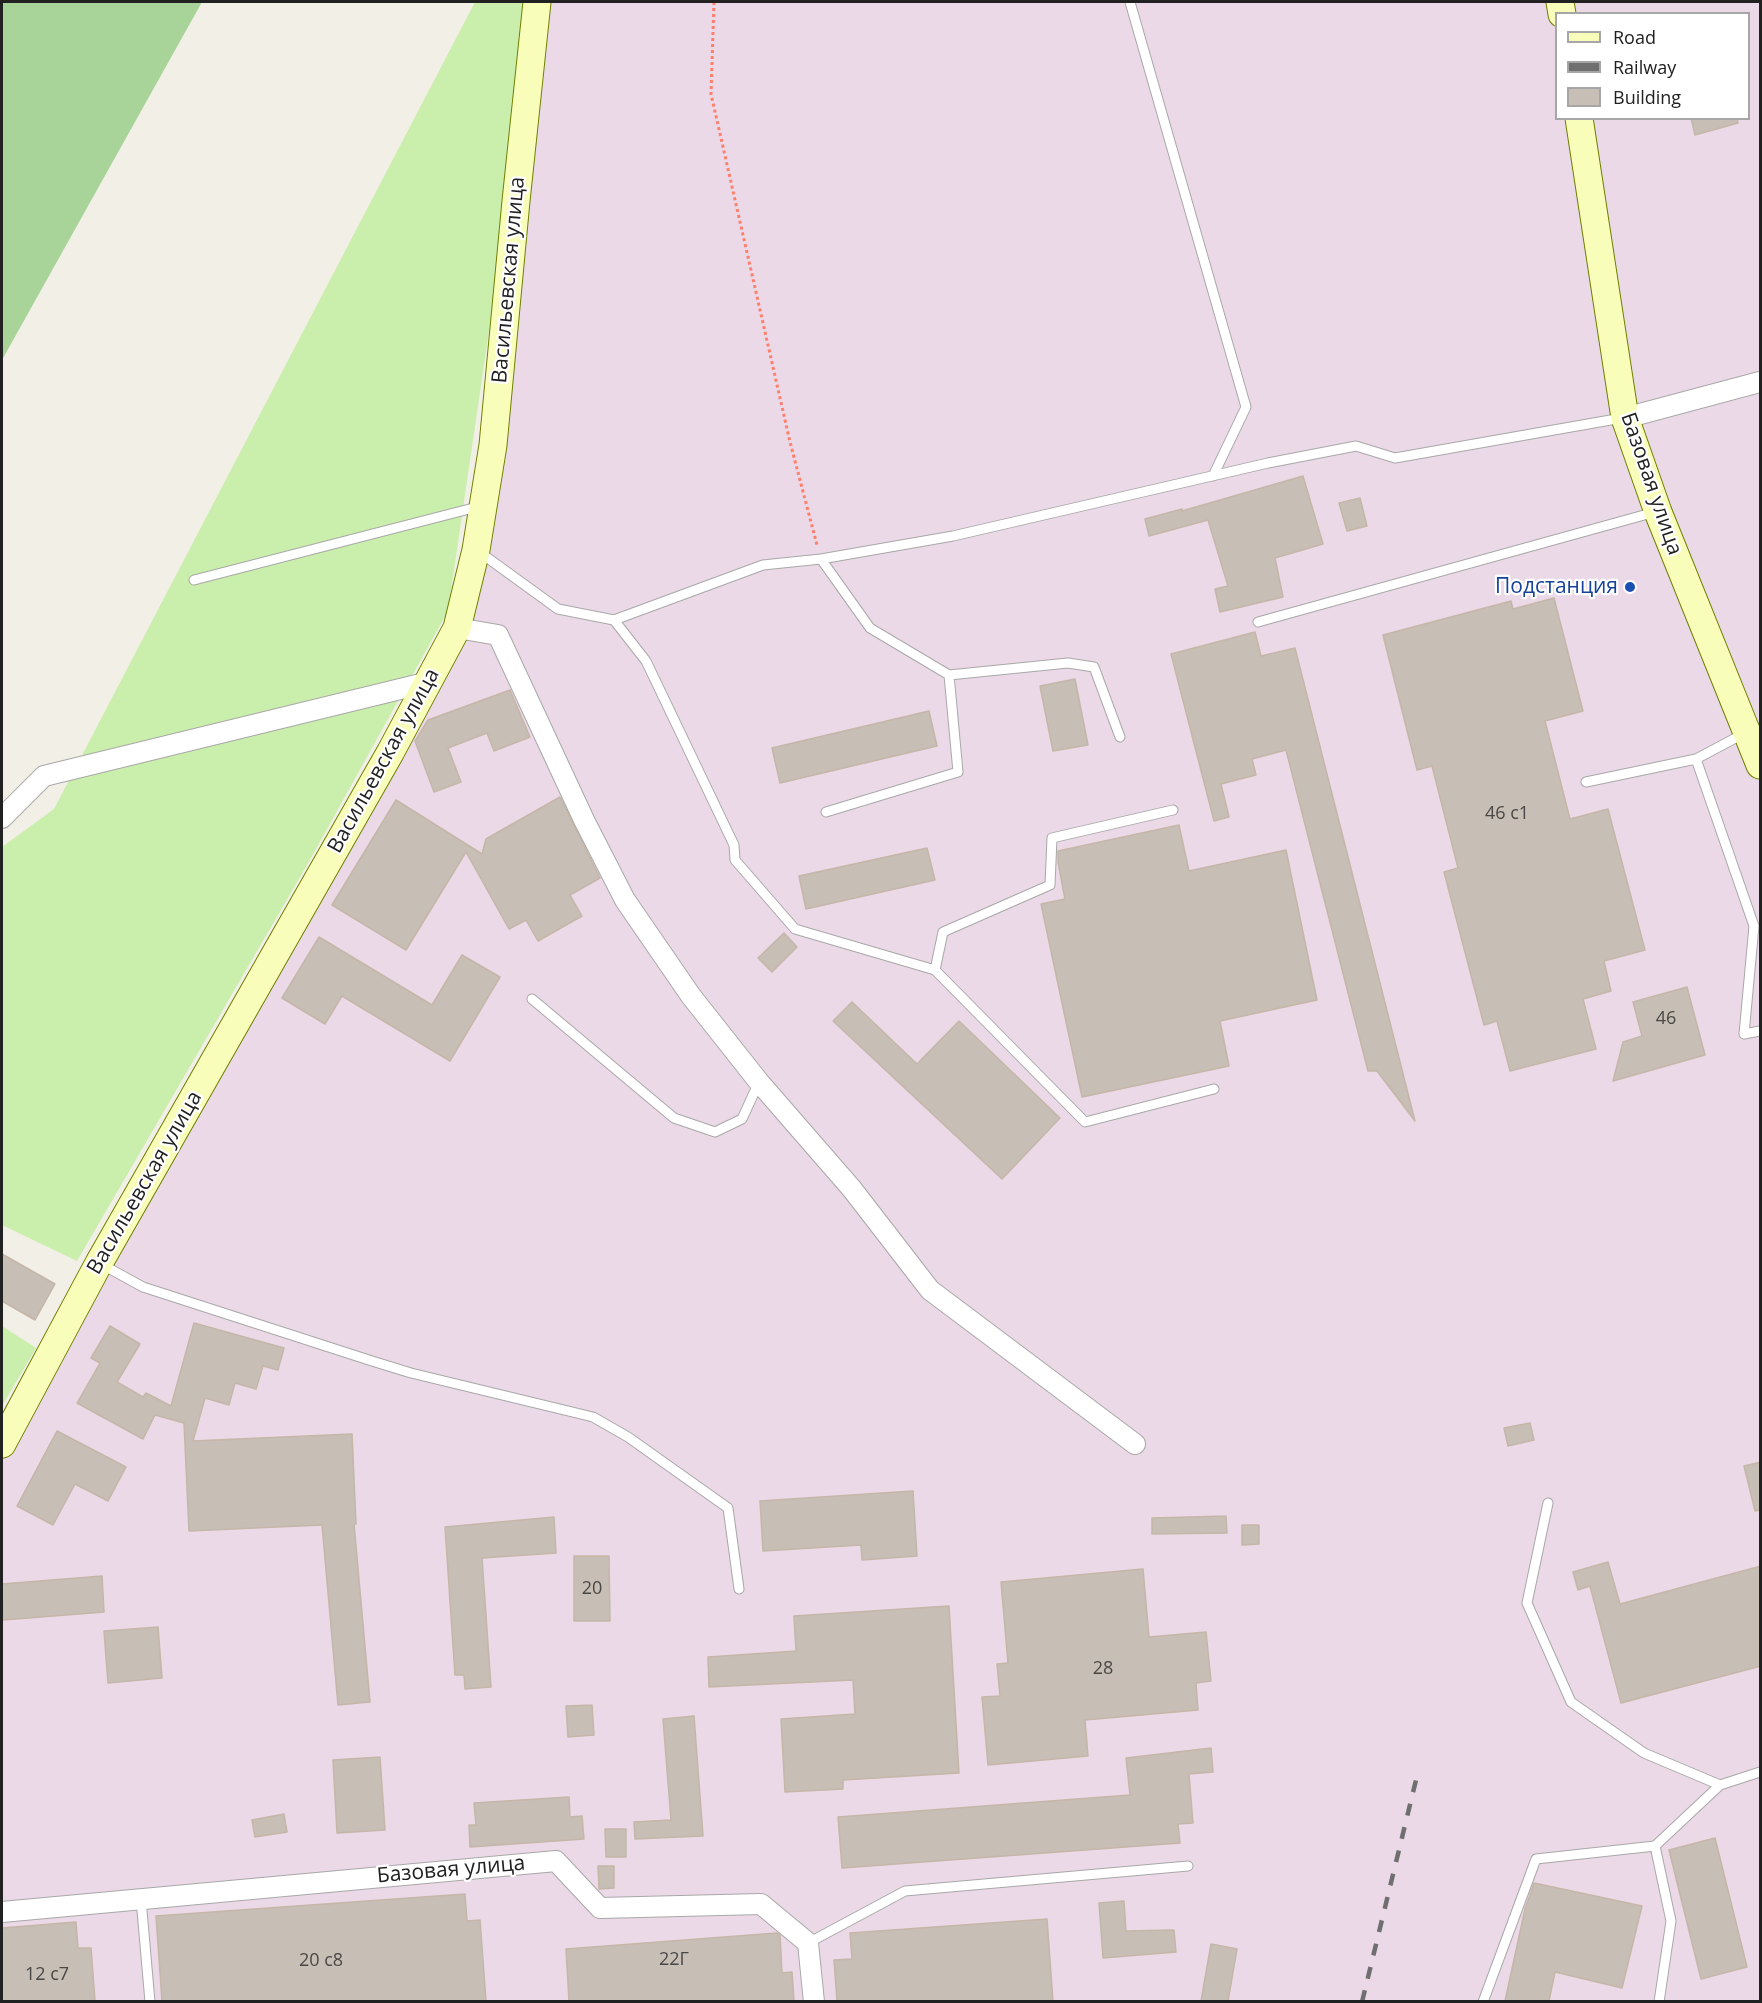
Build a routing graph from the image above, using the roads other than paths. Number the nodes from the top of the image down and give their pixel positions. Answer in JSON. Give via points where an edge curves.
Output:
{"nodes":[{"id":1,"x":537,"y":2,"type":"edge"},
{"id":2,"x":1130,"y":2,"type":"edge"},
{"id":3,"x":1579,"y":120,"type":"edge"},
{"id":4,"x":1761,"y":382,"type":"edge"},
{"id":5,"x":1625,"y":418,"type":"junction"},
{"id":6,"x":1213,"y":476,"type":"junction"},
{"id":7,"x":483,"y":505,"type":"junction"},
{"id":8,"x":1658,"y":512,"type":"junction"},
{"id":9,"x":476,"y":550,"type":"junction"},
{"id":10,"x":821,"y":559,"type":"junction"},
{"id":11,"x":194,"y":580,"type":"dead end"},
{"id":12,"x":614,"y":620,"type":"junction"},
{"id":13,"x":1258,"y":622,"type":"dead end"},
{"id":14,"x":457,"y":628,"type":"junction"},
{"id":15,"x":949,"y":675,"type":"junction"},
{"id":16,"x":429,"y":682,"type":"junction"},
{"id":17,"x":1747,"y":732,"type":"junction"},
{"id":18,"x":1120,"y":737,"type":"dead end"},
{"id":19,"x":1696,"y":759,"type":"junction"},
{"id":20,"x":1761,"y":765,"type":"edge"},
{"id":21,"x":1586,"y":782,"type":"dead end"},
{"id":22,"x":1173,"y":810,"type":"dead end"},
{"id":23,"x":826,"y":812,"type":"dead end"},
{"id":24,"x":2,"y":818,"type":"edge"},
{"id":25,"x":936,"y":970,"type":"junction"},
{"id":26,"x":532,"y":999,"type":"dead end"},
{"id":27,"x":1761,"y":1030,"type":"edge"},
{"id":28,"x":759,"y":1082,"type":"junction"},
{"id":29,"x":1214,"y":1089,"type":"dead end"},
{"id":30,"x":99,"y":1263,"type":"junction"},
{"id":31,"x":2,"y":1444,"type":"edge"},
{"id":32,"x":1135,"y":1444,"type":"dead end"},
{"id":33,"x":1548,"y":1503,"type":"dead end"},
{"id":34,"x":739,"y":1589,"type":"dead end"},
{"id":35,"x":1761,"y":1772,"type":"edge"},
{"id":36,"x":1720,"y":1785,"type":"junction"},
{"id":37,"x":1655,"y":1846,"type":"junction"},
{"id":38,"x":1188,"y":1866,"type":"dead end"},
{"id":39,"x":140,"y":1899,"type":"junction"},
{"id":40,"x":2,"y":1912,"type":"edge"},
{"id":41,"x":808,"y":1943,"type":"junction"},
{"id":42,"x":150,"y":2001,"type":"edge"},
{"id":43,"x":814,"y":2001,"type":"edge"},
{"id":44,"x":1483,"y":2001,"type":"edge"},
{"id":45,"x":1659,"y":2001,"type":"edge"}],
"edges":[{"from":1,"to":7,"type":"street","name":"Васильевская улица","via":[[493,445]]},
{"from":2,"to":6,"type":"lane","via":[[1246,408]]},
{"from":3,"to":5,"type":"street","name":"Базовая улица"},
{"from":4,"to":5,"type":"street"},
{"from":5,"to":6,"type":"lane","via":[[1395,458],[1356,446]]},
{"from":5,"to":8,"type":"street","name":"Базовая улица"},
{"from":6,"to":10,"type":"lane","via":[[953,536]]},
{"from":7,"to":9,"type":"street","name":"Васильевская улица"},
{"from":7,"to":11,"type":"lane"},
{"from":8,"to":13,"type":"lane"},
{"from":8,"to":17,"type":"street","name":"Базовая улица"},
{"from":9,"to":12,"type":"lane","via":[[558,609]]},
{"from":9,"to":14,"type":"street","name":"Васильевская улица"},
{"from":10,"to":12,"type":"lane","via":[[763,565]]},
{"from":10,"to":15,"type":"lane","via":[[870,628]]},
{"from":12,"to":25,"type":"lane","via":[[646,661],[734,845],[735,860],[795,930]]},
{"from":14,"to":16,"type":"street","name":"Васильевская улица"},
{"from":14,"to":28,"type":"street","via":[[498,635],[625,900],[691,996]]},
{"from":15,"to":18,"type":"lane","via":[[1068,663],[1094,667]]},
{"from":15,"to":23,"type":"lane","via":[[958,772]]},
{"from":16,"to":24,"type":"street","via":[[44,776]]},
{"from":16,"to":30,"type":"street","name":"Васильевская улица"},
{"from":17,"to":19,"type":"lane"},
{"from":17,"to":20,"type":"street","name":"Базовая улица"},
{"from":19,"to":21,"type":"lane"},
{"from":19,"to":27,"type":"lane","via":[[1754,926],[1744,1034]]},
{"from":22,"to":25,"type":"lane","via":[[1052,838],[1050,885],[943,932]]},
{"from":25,"to":29,"type":"lane","via":[[1085,1122]]},
{"from":26,"to":28,"type":"lane","via":[[674,1118],[715,1132],[742,1119]]},
{"from":28,"to":32,"type":"street","via":[[852,1189],[930,1290]]},
{"from":30,"to":31,"type":"street","name":"Васильевская улица"},
{"from":30,"to":34,"type":"lane","via":[[143,1287],[392,1367],[593,1417],[728,1508]]},
{"from":33,"to":36,"type":"lane","via":[[1527,1603],[1571,1702],[1644,1753]]},
{"from":35,"to":36,"type":"lane"},
{"from":36,"to":37,"type":"lane"},
{"from":37,"to":44,"type":"lane","via":[[1536,1859]]},
{"from":37,"to":45,"type":"lane","via":[[1671,1921]]},
{"from":38,"to":41,"type":"lane","via":[[905,1891]]},
{"from":39,"to":40,"type":"street","name":"Базовая улица"},
{"from":39,"to":41,"type":"street","name":"Базовая улица","via":[[556,1861],[600,1908],[761,1905]]},
{"from":39,"to":42,"type":"lane"},
{"from":41,"to":43,"type":"street"}]}
